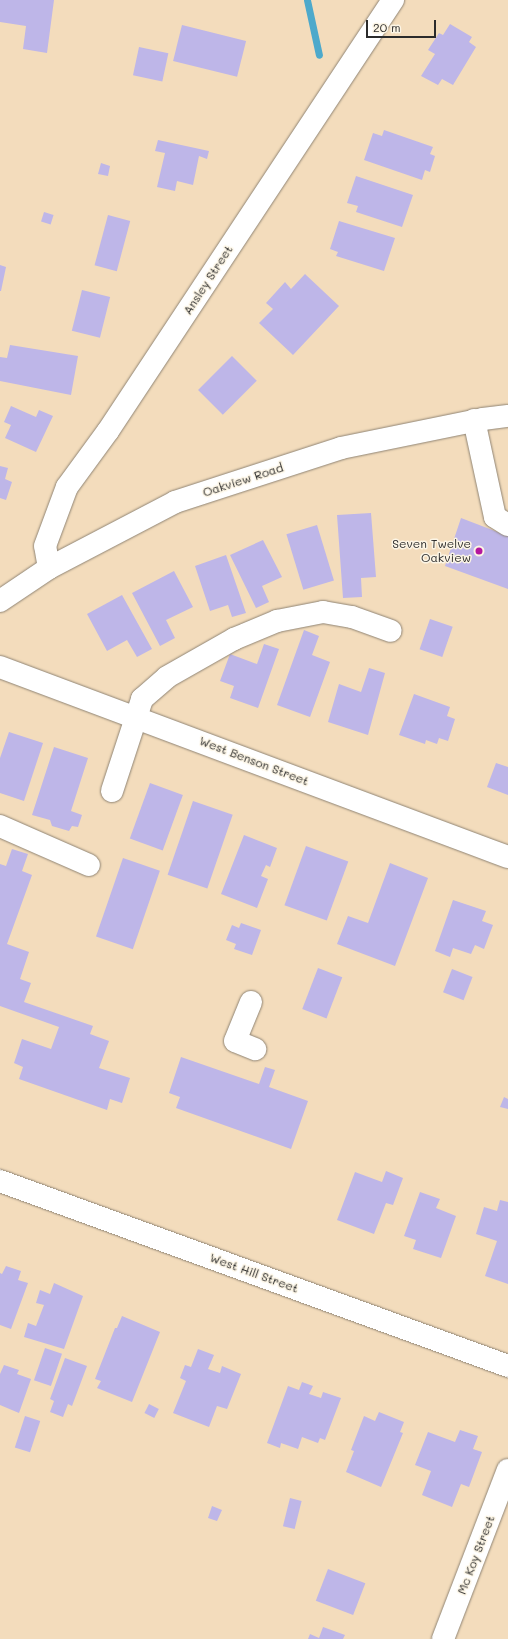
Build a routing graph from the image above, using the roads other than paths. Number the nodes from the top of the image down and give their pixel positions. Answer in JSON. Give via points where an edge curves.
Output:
{"nodes":[{"id":1,"x":393,"y":0,"type":"edge"},
{"id":2,"x":508,"y":416,"type":"edge"},
{"id":3,"x":474,"y":420,"type":"junction"},
{"id":4,"x":508,"y":525,"type":"edge"},
{"id":5,"x":49,"y":568,"type":"junction"},
{"id":6,"x":0,"y":601,"type":"edge"},
{"id":7,"x":392,"y":631,"type":"dead end"},
{"id":8,"x":0,"y":667,"type":"edge"},
{"id":9,"x":135,"y":718,"type":"junction"},
{"id":10,"x":112,"y":791,"type":"dead end"},
{"id":11,"x":0,"y":826,"type":"edge"},
{"id":12,"x":508,"y":857,"type":"edge"},
{"id":13,"x":89,"y":865,"type":"dead end"},
{"id":14,"x":251,"y":1002,"type":"dead end"},
{"id":15,"x":255,"y":1049,"type":"dead end"},
{"id":16,"x":0,"y":1181,"type":"edge"},
{"id":17,"x":508,"y":1366,"type":"edge"},
{"id":18,"x":508,"y":1470,"type":"edge"},
{"id":19,"x":443,"y":1639,"type":"edge"}],
"edges":[{"from":1,"to":5,"type":"street","name":"Ansley Street","via":[[112,424],[67,487],[45,546]]},
{"from":2,"to":3,"type":"street","name":"Oakview Road"},
{"from":3,"to":4,"type":"street","via":[[494,517]]},
{"from":3,"to":5,"type":"street","name":"Oakview Road","via":[[341,448],[175,502]]},
{"from":5,"to":6,"type":"street","name":"Oakview Road"},
{"from":7,"to":9,"type":"street","via":[[352,616],[323,612],[277,621],[234,639],[167,677],[142,699]]},
{"from":8,"to":9,"type":"street","name":"West Benson Street"},
{"from":9,"to":10,"type":"street"},
{"from":9,"to":12,"type":"street","name":"West Benson Street","via":[[192,736]]},
{"from":11,"to":13,"type":"street"},
{"from":14,"to":15,"type":"street","via":[[235,1042]]},
{"from":16,"to":17,"type":"street","name":"West Hill Street"},
{"from":18,"to":19,"type":"street","name":"Mc Koy Street"}]}
